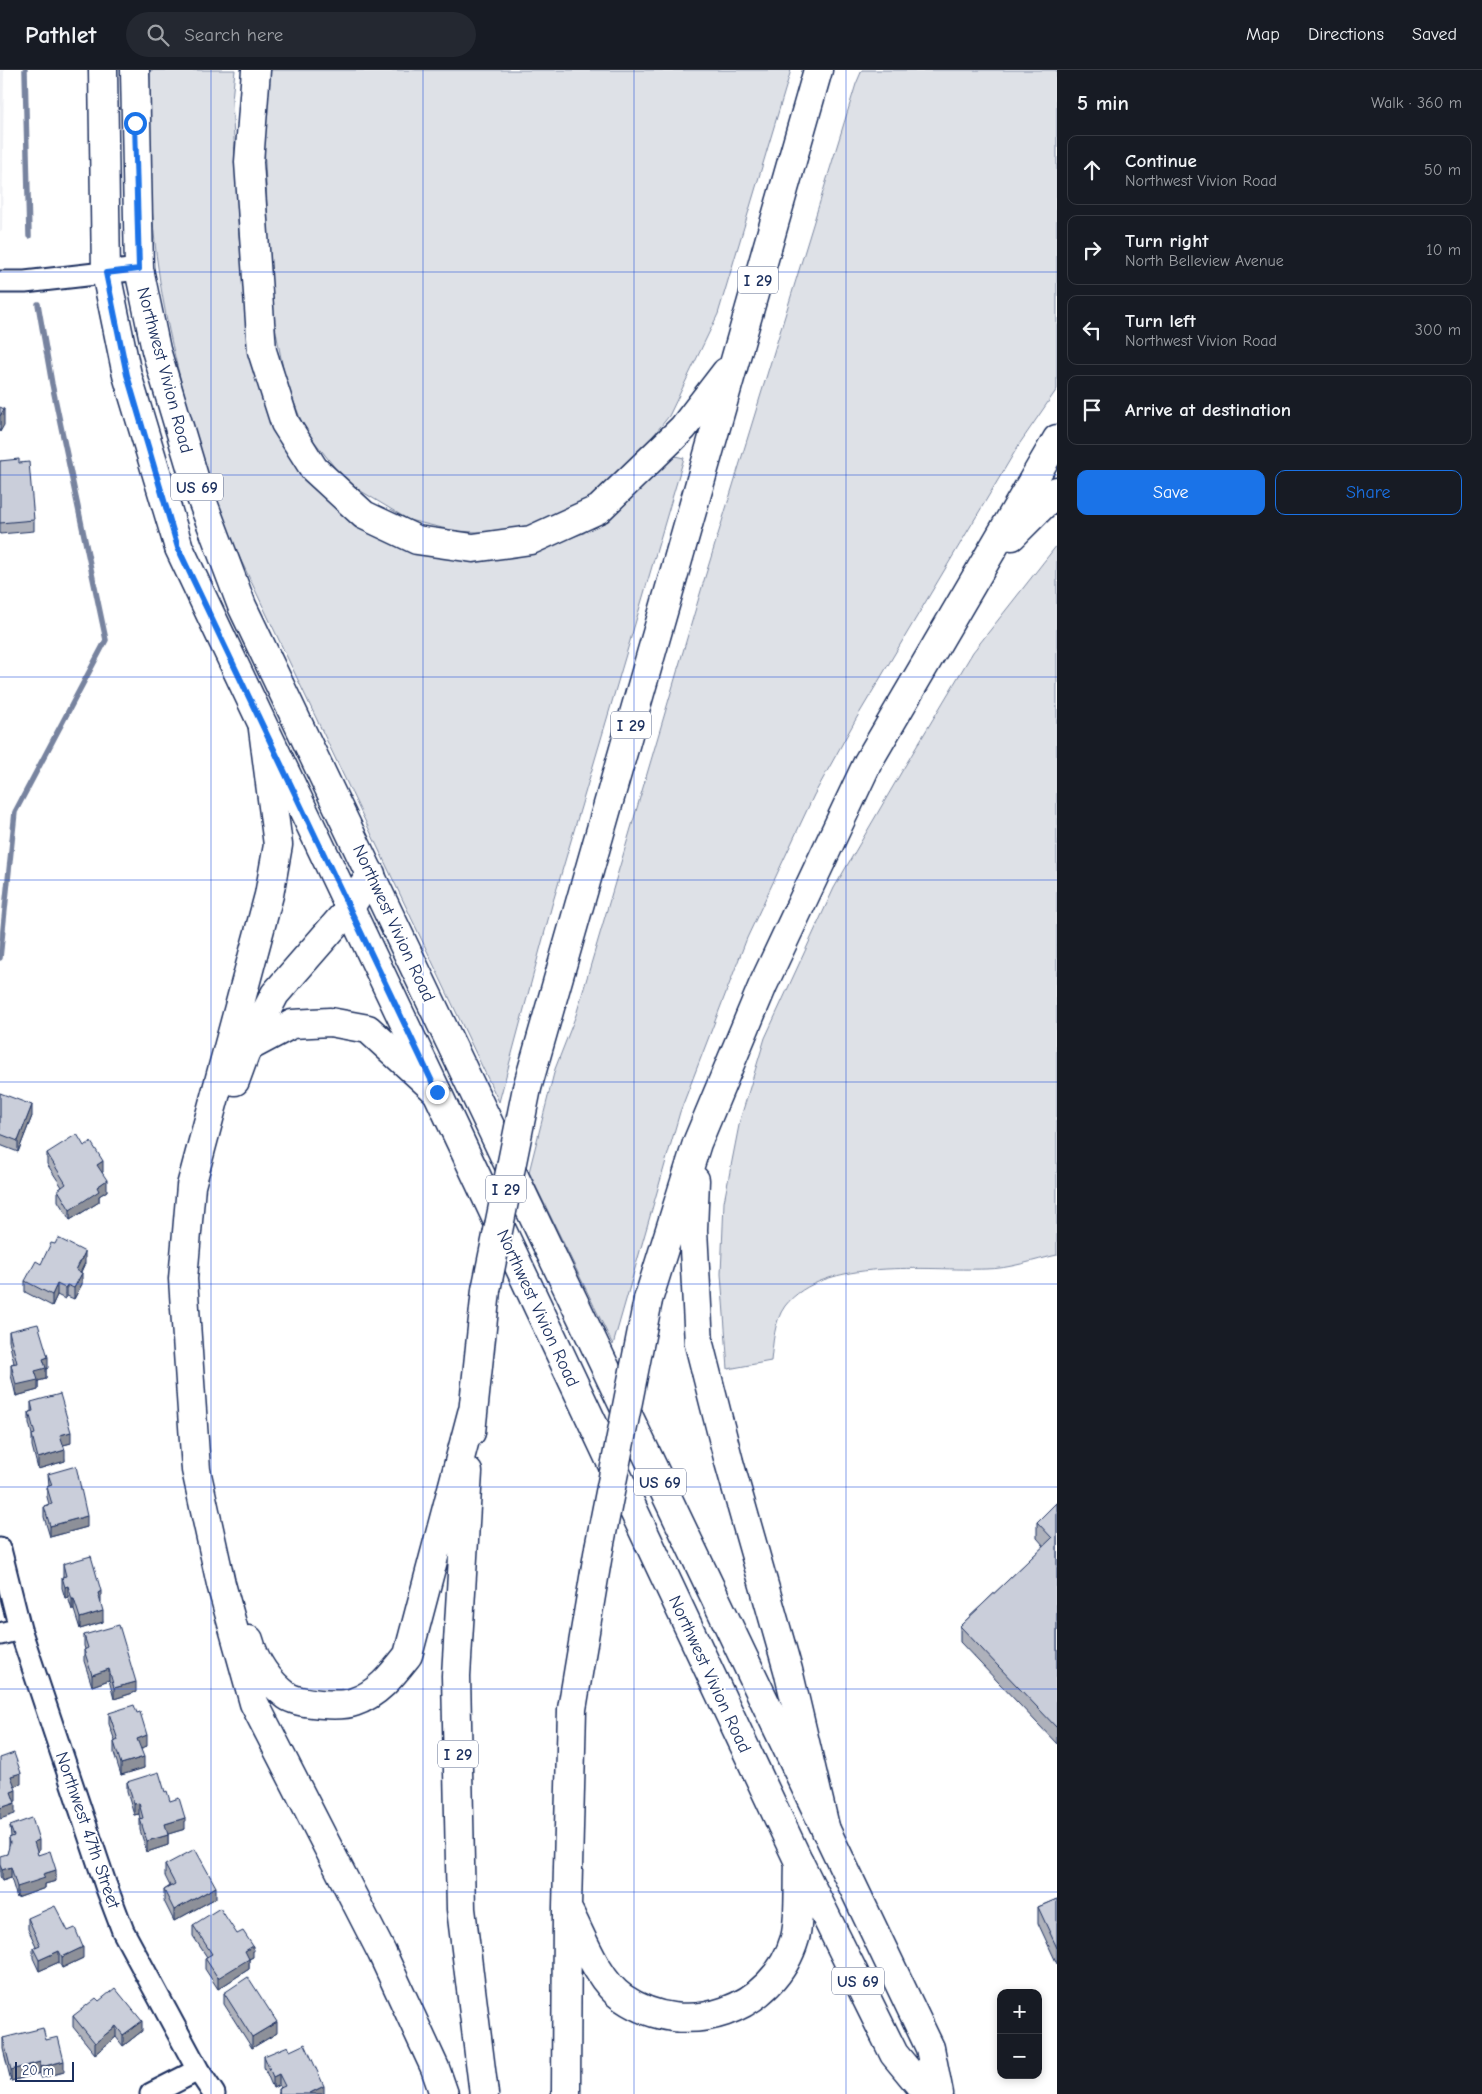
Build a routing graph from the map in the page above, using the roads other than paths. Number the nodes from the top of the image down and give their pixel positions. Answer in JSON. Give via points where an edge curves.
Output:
{"nodes":[{"id":1,"x":103,"y":70,"type":"edge"},
{"id":2,"x":135,"y":70,"type":"edge"},
{"id":3,"x":256,"y":70,"type":"edge"},
{"id":4,"x":818,"y":70,"type":"edge"},
{"id":5,"x":838,"y":70,"type":"edge"},
{"id":6,"x":781,"y":199,"type":"junction"},
{"id":7,"x":139,"y":269,"type":"junction"},
{"id":8,"x":106,"y":273,"type":"junction"},
{"id":9,"x":0,"y":282,"type":"edge"},
{"id":10,"x":735,"y":361,"type":"junction"},
{"id":11,"x":1057,"y":439,"type":"edge"},
{"id":12,"x":1057,"y":491,"type":"edge"},
{"id":13,"x":986,"y":561,"type":"junction"},
{"id":14,"x":263,"y":729,"type":"junction"},
{"id":15,"x":371,"y":874,"type":"junction"},
{"id":16,"x":349,"y":909,"type":"junction"},
{"id":17,"x":248,"y":1048,"type":"junction"},
{"id":18,"x":437,"y":1092,"type":"junction"},
{"id":19,"x":697,"y":1143,"type":"junction"},
{"id":20,"x":472,"y":1413,"type":"junction"},
{"id":21,"x":0,"y":1549,"type":"edge"},
{"id":22,"x":20,"y":1629,"type":"junction"},
{"id":23,"x":0,"y":1634,"type":"edge"},
{"id":24,"x":826,"y":1830,"type":"junction"},
{"id":25,"x":799,"y":1862,"type":"junction"},
{"id":26,"x":567,"y":1907,"type":"junction"},
{"id":27,"x":198,"y":2070,"type":"junction"},
{"id":28,"x":150,"y":2094,"type":"edge"},
{"id":29,"x":214,"y":2094,"type":"edge"},
{"id":30,"x":444,"y":2094,"type":"edge"},
{"id":31,"x":484,"y":2094,"type":"edge"},
{"id":32,"x":566,"y":2094,"type":"edge"},
{"id":33,"x":927,"y":2094,"type":"edge"},
{"id":34,"x":939,"y":2094,"type":"edge"}],
"edges":[{"from":1,"to":8,"type":"main road","name":"Northwest Vivion Road","number":"US 69"},
{"from":2,"to":7,"type":"main road","name":"Northwest Vivion Road","number":"US 69"},
{"from":3,"to":10,"type":"main road","via":[[249,162],[262,350],[285,424],[314,469],[364,515],[427,542],[473,548],[531,540],[599,509],[682,428]]},
{"from":4,"to":6,"type":"main road","number":"I 29"},
{"from":5,"to":6,"type":"main road"},
{"from":6,"to":10,"type":"main road","number":"I 29"},
{"from":7,"to":8,"type":"street"},
{"from":7,"to":15,"type":"main road","name":"Northwest Vivion Road","number":"US 69","via":[[156,350],[197,487],[242,606]]},
{"from":8,"to":9,"type":"street"},
{"from":8,"to":14,"type":"main road","name":"Northwest Vivion Road","number":"US 69","via":[[127,375],[178,548]]},
{"from":10,"to":20,"type":"main road","number":"I 29","bridge":true,"via":[[527,1088],[486,1290]]},
{"from":11,"to":13,"type":"main road"},
{"from":12,"to":13,"type":"main road"},
{"from":13,"to":19,"type":"main road","via":[[868,762],[763,985]]},
{"from":14,"to":16,"type":"main road","name":"Northwest Vivion Road","number":"US 69"},
{"from":14,"to":30,"type":"main road","via":[[278,845],[269,895],[191,1186],[188,1214],[183,1279],[196,1470],[221,1584],[254,1703],[382,1953]]},
{"from":15,"to":16,"type":"main road"},
{"from":15,"to":24,"type":"main road","name":"Northwest Vivion Road","number":"US 69"},
{"from":16,"to":17,"type":"main road","via":[[275,994]]},
{"from":16,"to":18,"type":"main road","name":"Northwest Vivion Road","number":"US 69"},
{"from":17,"to":18,"type":"main road","via":[[292,1024],[330,1022],[368,1029]]},
{"from":17,"to":20,"type":"main road","via":[[227,1101],[206,1201],[198,1300],[204,1409],[223,1536],[251,1648],[261,1669],[288,1697],[326,1705],[354,1702],[384,1686],[408,1655]]},
{"from":18,"to":25,"type":"main road","name":"Northwest Vivion Road","number":"US 69"},
{"from":19,"to":24,"type":"main road","via":[[693,1230],[699,1344],[788,1670]]},
{"from":19,"to":26,"type":"main road","bridge":true,"via":[[648,1300],[599,1548],[572,1710]]},
{"from":20,"to":31,"type":"main road","number":"I 29","via":[[456,1676],[461,1909]]},
{"from":21,"to":22,"type":"street","name":"Northwest 47th Street"},
{"from":22,"to":23,"type":"street"},
{"from":22,"to":27,"type":"street","name":"Northwest 47th Street","via":[[123,1931]]},
{"from":24,"to":34,"type":"main road","name":"Northwest Vivion Road","number":"US 69","via":[[930,2048]]},
{"from":25,"to":26,"type":"main road","via":[[795,1936],[783,1968],[741,2005],[715,2015],[686,2019],[653,2014],[622,1998],[598,1969]]},
{"from":25,"to":33,"type":"main road","name":"Northwest Vivion Road","number":"US 69","via":[[894,2054]]},
{"from":26,"to":32,"type":"main road"},
{"from":27,"to":28,"type":"street"},
{"from":27,"to":29,"type":"street","name":"Northwest 47th Street"}]}
